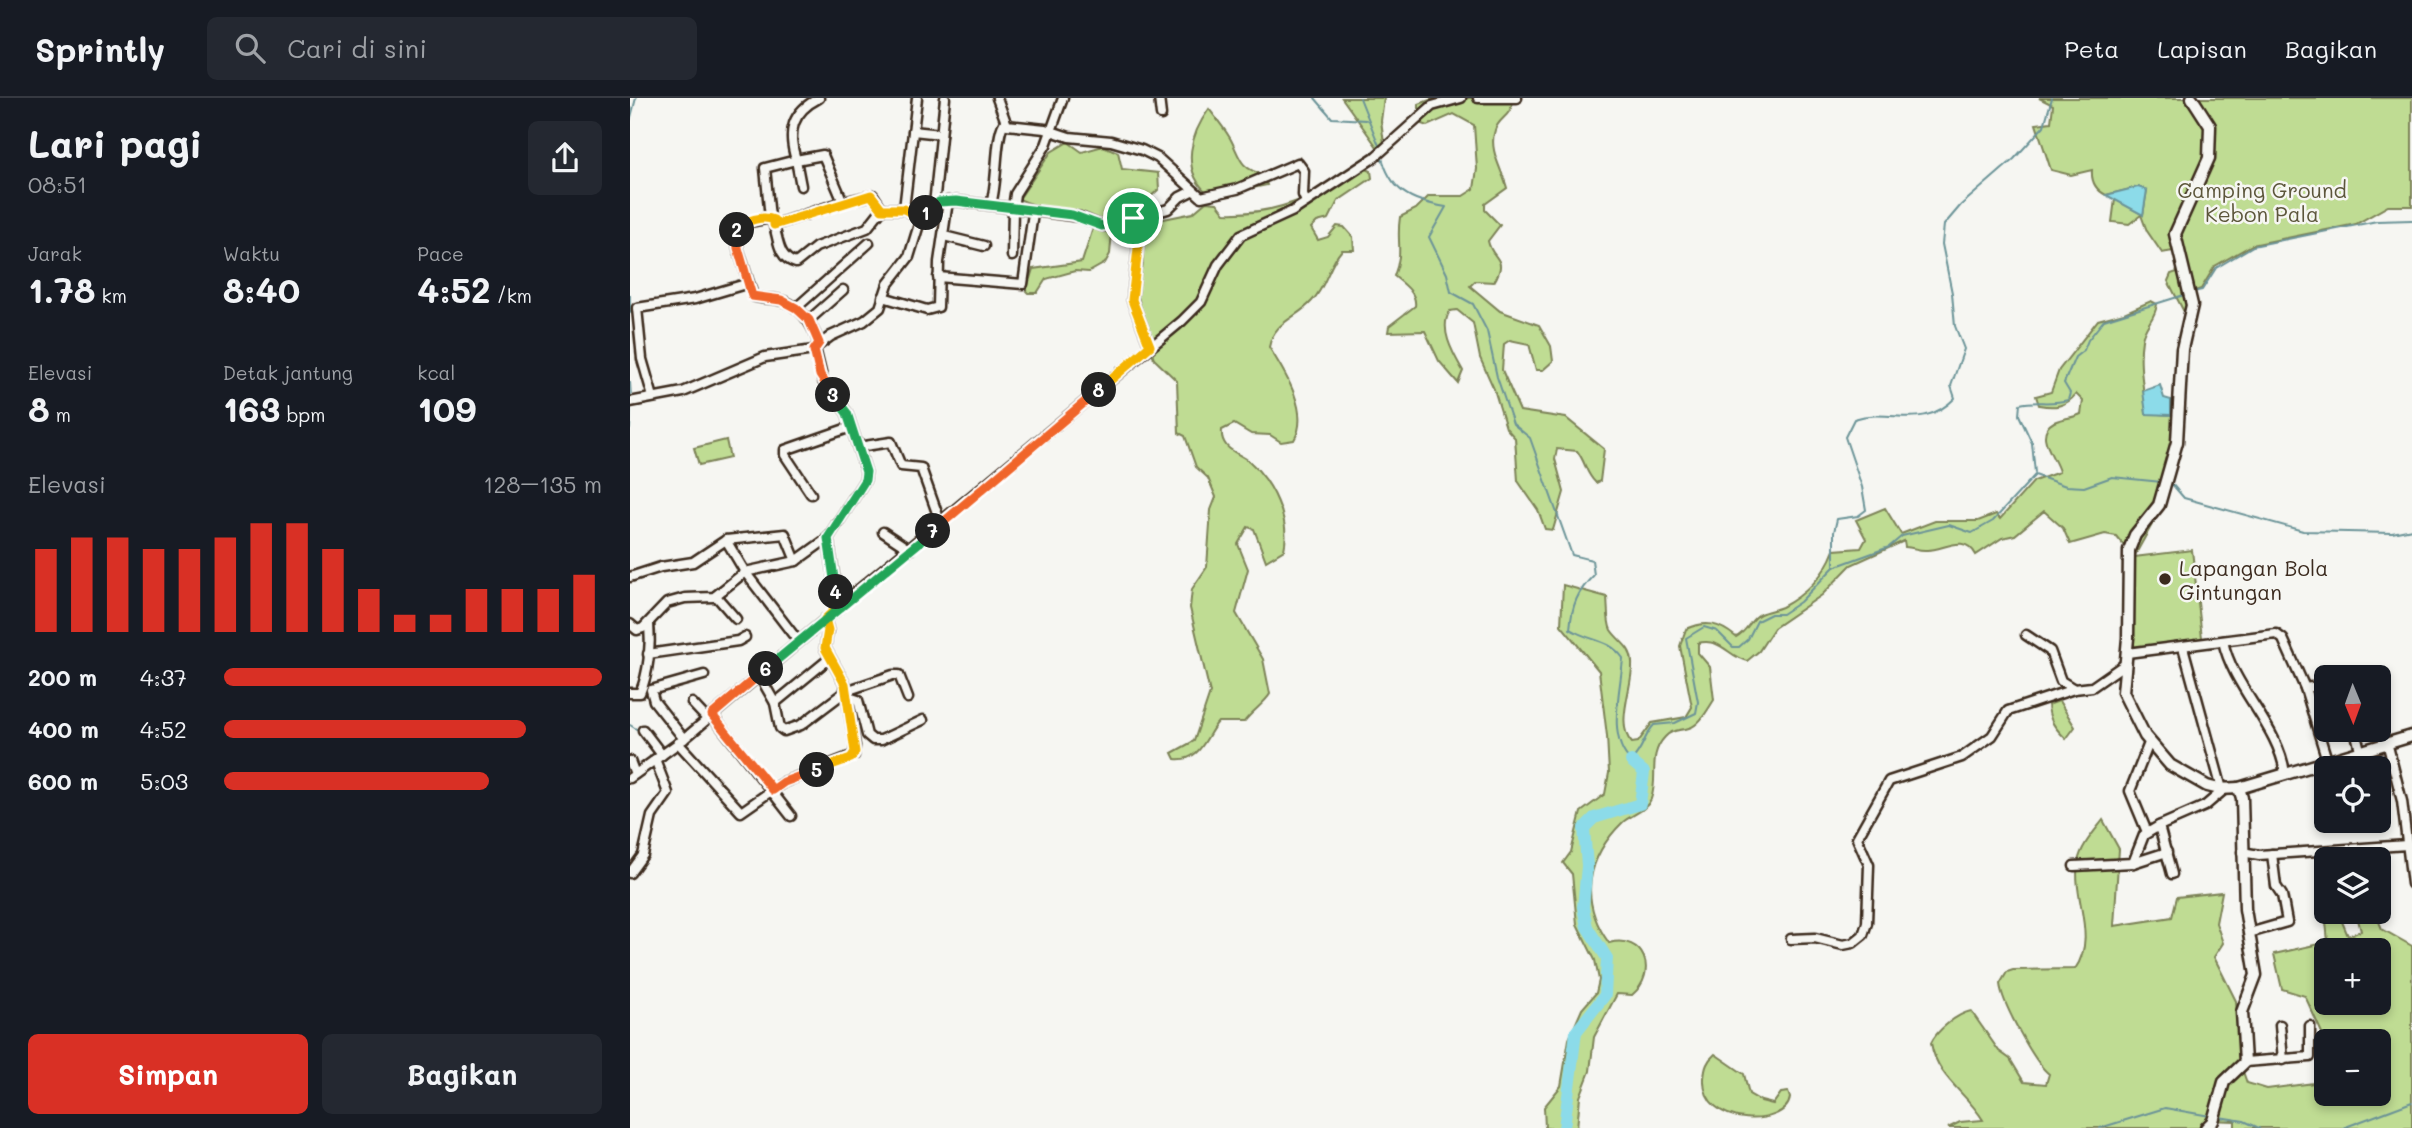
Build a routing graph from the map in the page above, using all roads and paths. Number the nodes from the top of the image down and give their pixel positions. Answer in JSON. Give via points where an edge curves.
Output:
{"nodes":[{"id":1,"x":819,"y":98,"type":"edge"},
{"id":2,"x":917,"y":98,"type":"edge"},
{"id":3,"x":945,"y":98,"type":"edge"},
{"id":4,"x":997,"y":98,"type":"edge"},
{"id":5,"x":1063,"y":98,"type":"edge"},
{"id":6,"x":1160,"y":98,"type":"edge"},
{"id":7,"x":1461,"y":98,"type":"edge"},
{"id":8,"x":1478,"y":98,"type":"edge"},
{"id":9,"x":1517,"y":98,"type":"edge"},
{"id":10,"x":2192,"y":98,"type":"edge"},
{"id":11,"x":1161,"y":115,"type":"dead end"},
{"id":12,"x":1004,"y":123,"type":"junction"},
{"id":13,"x":913,"y":131,"type":"junction"},
{"id":14,"x":1052,"y":131,"type":"junction"},
{"id":15,"x":941,"y":134,"type":"junction"},
{"id":16,"x":796,"y":160,"type":"junction"},
{"id":17,"x":801,"y":186,"type":"dead end"},
{"id":18,"x":1192,"y":191,"type":"junction"},
{"id":19,"x":948,"y":201,"type":"junction"},
{"id":20,"x":843,"y":202,"type":"junction"},
{"id":21,"x":1306,"y":202,"type":"junction"},
{"id":22,"x":991,"y":204,"type":"junction"},
{"id":23,"x":933,"y":205,"type":"junction"},
{"id":24,"x":1013,"y":208,"type":"junction"},
{"id":25,"x":882,"y":209,"type":"junction"},
{"id":26,"x":904,"y":209,"type":"junction"},
{"id":27,"x":1033,"y":213,"type":"junction"},
{"id":28,"x":921,"y":218,"type":"junction"},
{"id":29,"x":1133,"y":218,"type":"junction"},
{"id":30,"x":772,"y":222,"type":"junction"},
{"id":31,"x":944,"y":236,"type":"junction"},
{"id":32,"x":869,"y":243,"type":"dead end"},
{"id":33,"x":984,"y":246,"type":"dead end"},
{"id":34,"x":1012,"y":256,"type":"dead end"},
{"id":35,"x":938,"y":277,"type":"junction"},
{"id":36,"x":749,"y":283,"type":"junction"},
{"id":37,"x":843,"y":290,"type":"dead end"},
{"id":38,"x":883,"y":297,"type":"junction"},
{"id":39,"x":630,"y":305,"type":"edge"},
{"id":40,"x":796,"y":308,"type":"junction"},
{"id":41,"x":636,"y":312,"type":"junction"},
{"id":42,"x":809,"y":320,"type":"junction"},
{"id":43,"x":1150,"y":346,"type":"junction"},
{"id":44,"x":817,"y":347,"type":"junction"},
{"id":45,"x":653,"y":397,"type":"junction"},
{"id":46,"x":630,"y":402,"type":"edge"},
{"id":47,"x":851,"y":427,"type":"junction"},
{"id":48,"x":858,"y":447,"type":"junction"},
{"id":49,"x":811,"y":494,"type":"dead end"},
{"id":50,"x":941,"y":524,"type":"junction"},
{"id":51,"x":883,"y":532,"type":"dead end"},
{"id":52,"x":828,"y":538,"type":"junction"},
{"id":53,"x":726,"y":540,"type":"junction"},
{"id":54,"x":910,"y":550,"type":"junction"},
{"id":55,"x":796,"y":561,"type":"junction"},
{"id":56,"x":745,"y":572,"type":"junction"},
{"id":57,"x":630,"y":578,"type":"edge"},
{"id":58,"x":716,"y":596,"type":"junction"},
{"id":59,"x":839,"y":606,"type":"junction"},
{"id":60,"x":736,"y":619,"type":"dead end"},
{"id":61,"x":825,"y":619,"type":"junction"},
{"id":62,"x":649,"y":623,"type":"junction"},
{"id":63,"x":630,"y":624,"type":"edge"},
{"id":64,"x":2026,"y":635,"type":"dead end"},
{"id":65,"x":745,"y":636,"type":"dead end"},
{"id":66,"x":2223,"y":641,"type":"junction"},
{"id":67,"x":799,"y":642,"type":"junction"},
{"id":68,"x":2183,"y":647,"type":"junction"},
{"id":69,"x":2127,"y":653,"type":"junction"},
{"id":70,"x":648,"y":654,"type":"junction"},
{"id":71,"x":830,"y":659,"type":"junction"},
{"id":72,"x":2125,"y":664,"type":"junction"},
{"id":73,"x":704,"y":675,"type":"dead end"},
{"id":74,"x":759,"y":675,"type":"junction"},
{"id":75,"x":2314,"y":687,"type":"edge"},
{"id":76,"x":2305,"y":688,"type":"junction"},
{"id":77,"x":2074,"y":689,"type":"junction"},
{"id":78,"x":630,"y":694,"type":"edge"},
{"id":79,"x":846,"y":694,"type":"junction"},
{"id":80,"x":908,"y":698,"type":"dead end"},
{"id":81,"x":692,"y":703,"type":"dead end"},
{"id":82,"x":775,"y":704,"type":"junction"},
{"id":83,"x":709,"y":717,"type":"junction"},
{"id":84,"x":923,"y":720,"type":"dead end"},
{"id":85,"x":643,"y":730,"type":"dead end"},
{"id":86,"x":2412,"y":736,"type":"edge"},
{"id":87,"x":681,"y":741,"type":"junction"},
{"id":88,"x":2391,"y":741,"type":"edge"},
{"id":89,"x":2358,"y":742,"type":"edge"},
{"id":90,"x":2387,"y":742,"type":"joint"},
{"id":91,"x":2149,"y":743,"type":"junction"},
{"id":92,"x":2360,"y":750,"type":"junction"},
{"id":93,"x":2326,"y":756,"type":"edge"},
{"id":94,"x":2340,"y":756,"type":"edge"},
{"id":95,"x":659,"y":757,"type":"junction"},
{"id":96,"x":630,"y":761,"type":"edge"},
{"id":97,"x":2314,"y":764,"type":"edge"},
{"id":98,"x":2285,"y":773,"type":"junction"},
{"id":99,"x":633,"y":776,"type":"edge"},
{"id":100,"x":2224,"y":788,"type":"junction"},
{"id":101,"x":2239,"y":788,"type":"junction"},
{"id":102,"x":773,"y":790,"type":"junction"},
{"id":103,"x":791,"y":816,"type":"dead end"},
{"id":104,"x":2159,"y":827,"type":"junction"},
{"id":105,"x":2147,"y":832,"type":"junction"},
{"id":106,"x":2409,"y":832,"type":"edge"},
{"id":107,"x":2407,"y":845,"type":"junction"},
{"id":108,"x":2167,"y":852,"type":"junction"},
{"id":109,"x":2242,"y":852,"type":"junction"},
{"id":110,"x":2272,"y":854,"type":"junction"},
{"id":111,"x":2133,"y":863,"type":"junction"},
{"id":112,"x":2074,"y":866,"type":"dead end"},
{"id":113,"x":630,"y":873,"type":"edge"},
{"id":114,"x":2172,"y":874,"type":"dead end"},
{"id":115,"x":2412,"y":884,"type":"edge"},
{"id":116,"x":2249,"y":933,"type":"junction"},
{"id":117,"x":1791,"y":939,"type":"dead end"},
{"id":118,"x":2280,"y":1025,"type":"dead end"},
{"id":119,"x":2310,"y":1026,"type":"dead end"},
{"id":120,"x":2283,"y":1060,"type":"junction"},
{"id":121,"x":2245,"y":1062,"type":"junction"},
{"id":122,"x":2209,"y":1125,"type":"edge"}],
"edges":[{"from":1,"to":16,"type":"street","via":[[802,108],[793,121],[791,143]]},
{"from":2,"to":13,"type":"street"},
{"from":3,"to":15,"type":"street"},
{"from":4,"to":12,"type":"street"},
{"from":5,"to":14,"type":"street"},
{"from":6,"to":11,"type":"street"},
{"from":7,"to":21,"type":"street","via":[[1424,111],[1385,150]]},
{"from":8,"to":9,"type":"street"},
{"from":10,"to":69,"type":"street","via":[[2210,126],[2209,158],[2175,234],[2192,305],[2182,349],[2177,442],[2164,492],[2129,550]]},
{"from":12,"to":14,"type":"street"},
{"from":12,"to":22,"type":"street"},
{"from":13,"to":15,"type":"street"},
{"from":13,"to":26,"type":"street"},
{"from":14,"to":18,"type":"street","via":[[1142,150],[1164,163]]},
{"from":14,"to":24,"type":"street","via":[[1015,194]]},
{"from":15,"to":23,"type":"street"},
{"from":16,"to":17,"type":"street"},
{"from":16,"to":20,"type":"street","via":[[823,155]]},
{"from":16,"to":30,"type":"street","via":[[764,171]]},
{"from":18,"to":21,"type":"street","via":[[1201,197],[1214,196],[1250,185],[1295,162],[1304,171]]},
{"from":18,"to":29,"type":"street","via":[[1168,209]]},
{"from":19,"to":22,"type":"street"},
{"from":19,"to":23,"type":"street"},
{"from":19,"to":31,"type":"street"},
{"from":20,"to":25,"type":"street","via":[[873,195]]},
{"from":20,"to":30,"type":"street"},
{"from":21,"to":43,"type":"street","via":[[1241,235],[1218,265],[1194,310]]},
{"from":22,"to":24,"type":"street"},
{"from":23,"to":28,"type":"street"},
{"from":24,"to":27,"type":"street"},
{"from":24,"to":34,"type":"street"},
{"from":25,"to":26,"type":"street"},
{"from":25,"to":30,"type":"street","via":[[867,228],[816,247],[796,263],[781,250]]},
{"from":26,"to":28,"type":"street"},
{"from":27,"to":29,"type":"street","via":[[1080,217],[1102,226]]},
{"from":27,"to":35,"type":"street","via":[[1023,285]]},
{"from":28,"to":38,"type":"street","via":[[909,257]]},
{"from":29,"to":43,"type":"street","via":[[1139,240],[1132,300]]},
{"from":30,"to":36,"type":"street","via":[[744,223],[737,230]]},
{"from":31,"to":33,"type":"street"},
{"from":31,"to":35,"type":"street"},
{"from":32,"to":40,"type":"street"},
{"from":35,"to":38,"type":"street","via":[[939,304],[933,309]]},
{"from":36,"to":40,"type":"street","via":[[755,298],[781,300]]},
{"from":36,"to":41,"type":"street","via":[[695,299],[639,307]]},
{"from":37,"to":42,"type":"street"},
{"from":38,"to":44,"type":"street","via":[[880,307],[864,321]]},
{"from":39,"to":41,"type":"street"},
{"from":40,"to":42,"type":"street"},
{"from":41,"to":45,"type":"street"},
{"from":42,"to":44,"type":"street"},
{"from":43,"to":50,"type":"street"},
{"from":44,"to":45,"type":"street","via":[[765,357],[683,393]]},
{"from":44,"to":47,"type":"street","via":[[823,381],[847,413]]},
{"from":45,"to":46,"type":"street"},
{"from":47,"to":48,"type":"street"},
{"from":47,"to":49,"type":"street","via":[[785,450]]},
{"from":48,"to":50,"type":"street","via":[[891,442],[901,466],[921,468]]},
{"from":48,"to":52,"type":"street","via":[[865,480]]},
{"from":50,"to":54,"type":"street"},
{"from":51,"to":54,"type":"street"},
{"from":52,"to":55,"type":"street"},
{"from":52,"to":59,"type":"street"},
{"from":53,"to":55,"type":"street","via":[[785,534]]},
{"from":53,"to":56,"type":"street"},
{"from":53,"to":57,"type":"street","via":[[693,562]]},
{"from":54,"to":59,"type":"street"},
{"from":55,"to":56,"type":"street"},
{"from":56,"to":58,"type":"street"},
{"from":56,"to":67,"type":"street"},
{"from":58,"to":60,"type":"street"},
{"from":58,"to":62,"type":"street","via":[[667,603]]},
{"from":59,"to":61,"type":"street"},
{"from":61,"to":67,"type":"street"},
{"from":61,"to":71,"type":"street","via":[[825,648]]},
{"from":62,"to":63,"type":"street","via":[[638,629]]},
{"from":62,"to":70,"type":"street"},
{"from":64,"to":77,"type":"street","via":[[2050,651],[2061,681]]},
{"from":65,"to":70,"type":"street","via":[[738,641]]},
{"from":66,"to":68,"type":"street"},
{"from":66,"to":76,"type":"street","via":[[2281,635]]},
{"from":66,"to":98,"type":"street","via":[[2237,676],[2281,753]]},
{"from":67,"to":74,"type":"street"},
{"from":68,"to":69,"type":"street"},
{"from":68,"to":100,"type":"street"},
{"from":69,"to":72,"type":"street"},
{"from":70,"to":78,"type":"street","via":[[642,690]]},
{"from":71,"to":79,"type":"street"},
{"from":71,"to":82,"type":"street"},
{"from":72,"to":77,"type":"street","via":[[2092,687]]},
{"from":72,"to":91,"type":"street","via":[[2126,701]]},
{"from":73,"to":87,"type":"street","via":[[651,690]]},
{"from":74,"to":82,"type":"street"},
{"from":74,"to":83,"type":"street"},
{"from":75,"to":76,"type":"street"},
{"from":76,"to":93,"type":"street"},
{"from":77,"to":117,"type":"street","via":[[2008,710],[1992,737],[1962,757],[1889,781],[1857,838],[1869,865],[1863,935],[1843,945],[1815,938]]},
{"from":79,"to":80,"type":"street","via":[[897,675]]},
{"from":79,"to":82,"type":"street","via":[[787,731],[780,728]]},
{"from":79,"to":84,"type":"street","via":[[858,699],[867,735],[873,740]]},
{"from":79,"to":102,"type":"street","via":[[854,755]]},
{"from":81,"to":83,"type":"street"},
{"from":83,"to":87,"type":"street"},
{"from":83,"to":102,"type":"street"},
{"from":85,"to":95,"type":"street"},
{"from":86,"to":88,"type":"street"},
{"from":87,"to":95,"type":"street"},
{"from":87,"to":102,"type":"street","via":[[740,812]]},
{"from":89,"to":92,"type":"street"},
{"from":90,"to":92,"type":"street"},
{"from":90,"to":106,"type":"street"},
{"from":91,"to":100,"type":"street","via":[[2178,771],[2200,783]]},
{"from":91,"to":105,"type":"street","via":[[2130,792]]},
{"from":92,"to":94,"type":"street"},
{"from":95,"to":99,"type":"street"},
{"from":95,"to":113,"type":"street","via":[[658,771],[668,793],[652,816],[643,855]]},
{"from":96,"to":99,"type":"street"},
{"from":97,"to":98,"type":"street"},
{"from":98,"to":101,"type":"street"},
{"from":100,"to":101,"type":"street"},
{"from":100,"to":104,"type":"street","via":[[2205,806]]},
{"from":101,"to":109,"type":"street"},
{"from":102,"to":103,"type":"street"},
{"from":104,"to":105,"type":"street"},
{"from":104,"to":108,"type":"street"},
{"from":105,"to":111,"type":"street"},
{"from":106,"to":107,"type":"street"},
{"from":107,"to":110,"type":"street"},
{"from":107,"to":115,"type":"street"},
{"from":108,"to":111,"type":"street"},
{"from":108,"to":114,"type":"street"},
{"from":109,"to":110,"type":"street"},
{"from":109,"to":116,"type":"street"},
{"from":110,"to":116,"type":"street","via":[[2287,922]]},
{"from":111,"to":112,"type":"street"},
{"from":116,"to":121,"type":"street","via":[[2256,975],[2242,1012]]},
{"from":118,"to":120,"type":"street"},
{"from":119,"to":120,"type":"street","via":[[2310,1057]]},
{"from":120,"to":121,"type":"street"},
{"from":121,"to":122,"type":"street","via":[[2224,1082]]}]}
